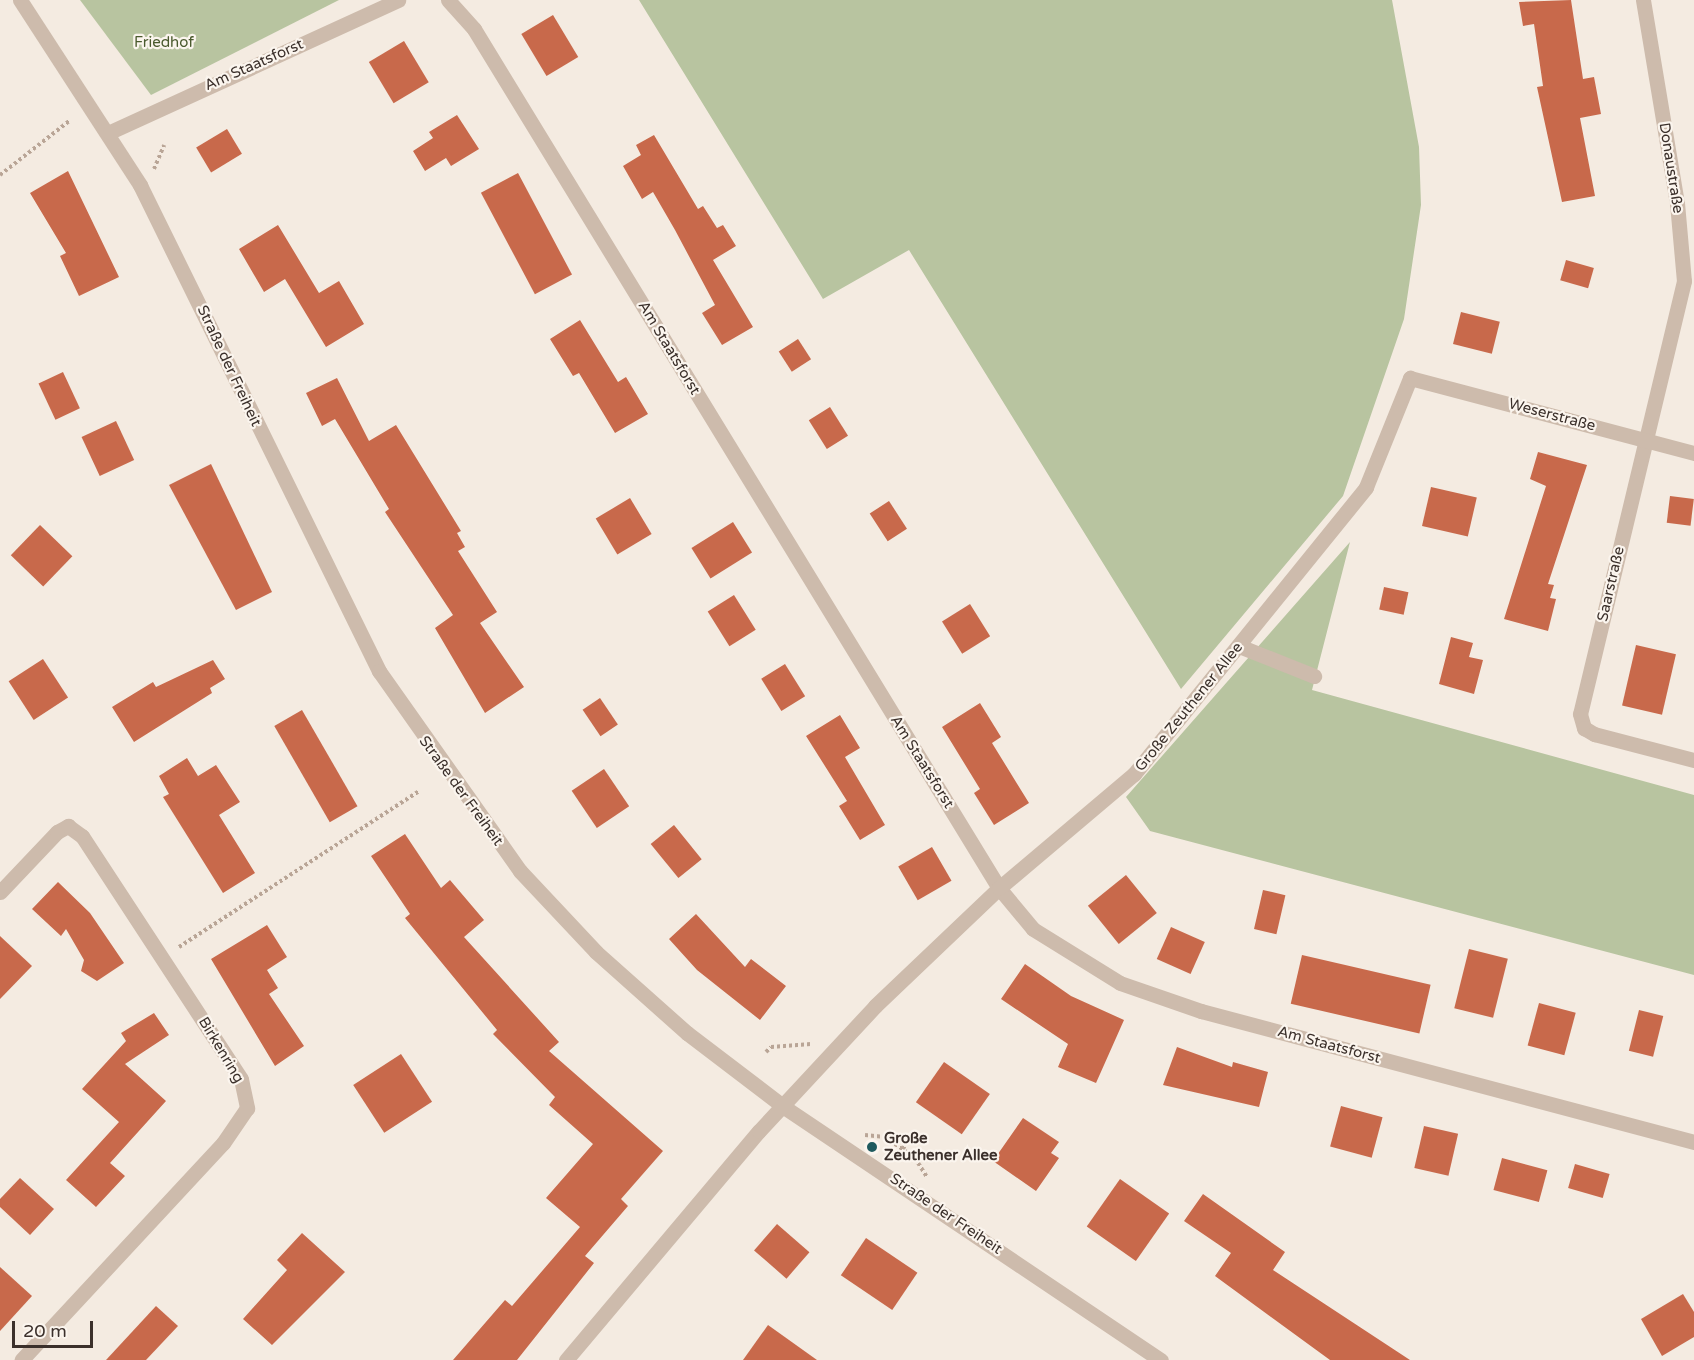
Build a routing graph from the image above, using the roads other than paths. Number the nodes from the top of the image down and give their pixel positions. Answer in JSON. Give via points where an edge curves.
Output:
{"nodes":[{"id":1,"x":20,"y":0,"type":"edge"},
{"id":2,"x":398,"y":0,"type":"edge"},
{"id":3,"x":448,"y":0,"type":"edge"},
{"id":4,"x":1643,"y":0,"type":"edge"},
{"id":5,"x":110,"y":132,"type":"junction"},
{"id":6,"x":1410,"y":378,"type":"joint"},
{"id":7,"x":1646,"y":440,"type":"junction"},
{"id":8,"x":1694,"y":453,"type":"edge"},
{"id":9,"x":1239,"y":646,"type":"junction"},
{"id":10,"x":1314,"y":676,"type":"dead end"},
{"id":11,"x":1694,"y":760,"type":"edge"},
{"id":12,"x":999,"y":888,"type":"junction"},
{"id":13,"x":0,"y":892,"type":"edge"},
{"id":14,"x":784,"y":1107,"type":"junction"},
{"id":15,"x":1694,"y":1142,"type":"edge"},
{"id":16,"x":21,"y":1360,"type":"edge"},
{"id":17,"x":566,"y":1360,"type":"edge"},
{"id":18,"x":1161,"y":1360,"type":"edge"}],
"edges":[{"from":1,"to":5,"type":"street","name":"Straße der Freiheit"},
{"from":2,"to":5,"type":"street","name":"Am Staatsforst"},
{"from":3,"to":12,"type":"street","name":"Am Staatsforst","via":[[461,8]]},
{"from":4,"to":7,"type":"street","name":"Donaustraße","via":[[1685,260],[1676,320]]},
{"from":5,"to":14,"type":"street","name":"Straße der Freiheit","via":[[167,235],[355,629],[437,760],[520,871],[596,952],[687,1033]]},
{"from":6,"to":7,"type":"street","name":"Weserstraße"},
{"from":6,"to":9,"type":"street","name":"Große Zeuthener Allee","via":[[1366,487]]},
{"from":7,"to":8,"type":"street","name":"Weserstraße"},
{"from":7,"to":11,"type":"street","name":"Saarstraße","via":[[1580,714],[1584,728]]},
{"from":9,"to":10,"type":"street"},
{"from":9,"to":12,"type":"street","name":"Große Zeuthener Allee","via":[[1134,774]]},
{"from":12,"to":14,"type":"street","name":"Große Zeuthener Allee","via":[[830,1055]]},
{"from":12,"to":15,"type":"street","name":"Am Staatsforst","via":[[1032,929],[1120,983],[1201,1011]]},
{"from":13,"to":16,"type":"street","name":"Birkenring","via":[[68,826],[82,836],[242,1079],[247,1108],[225,1141]]},
{"from":14,"to":17,"type":"street","name":"Große Zeuthener Allee"},
{"from":14,"to":18,"type":"street","name":"Straße der Freiheit"}]}
